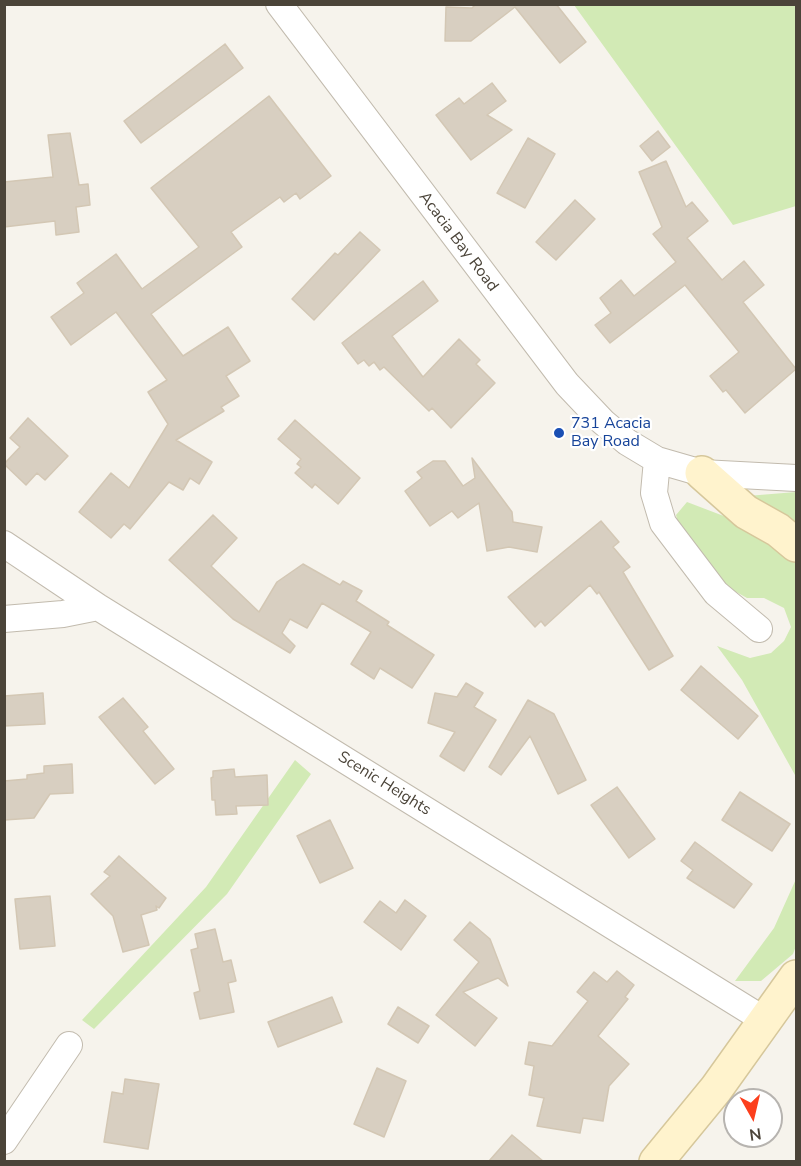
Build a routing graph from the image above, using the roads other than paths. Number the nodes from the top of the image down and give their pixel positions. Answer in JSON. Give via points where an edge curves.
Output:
{"nodes":[{"id":1,"x":279,"y":4,"type":"edge"},
{"id":2,"x":657,"y":460,"type":"junction"},
{"id":3,"x":702,"y":473,"type":"junction"},
{"id":4,"x":796,"y":478,"type":"edge"},
{"id":5,"x":4,"y":544,"type":"edge"},
{"id":6,"x":796,"y":545,"type":"edge"},
{"id":7,"x":98,"y":607,"type":"junction"},
{"id":8,"x":4,"y":620,"type":"edge"},
{"id":9,"x":759,"y":629,"type":"dead end"},
{"id":10,"x":796,"y":976,"type":"edge"},
{"id":11,"x":766,"y":1021,"type":"junction"},
{"id":12,"x":69,"y":1045,"type":"dead end"},
{"id":13,"x":4,"y":1141,"type":"edge"},
{"id":14,"x":657,"y":1161,"type":"edge"}],
"edges":[{"from":1,"to":2,"type":"street","name":"Acacia Bay Road","via":[[567,384],[603,422]]},
{"from":2,"to":3,"type":"street","name":"Acacia Bay Road"},
{"from":2,"to":9,"type":"street","via":[[654,492],[663,523],[716,593]]},
{"from":3,"to":4,"type":"street","name":"Acacia Bay Road"},
{"from":3,"to":6,"type":"street","via":[[746,512]]},
{"from":5,"to":7,"type":"street","name":"Scenic Heights"},
{"from":7,"to":8,"type":"street"},
{"from":7,"to":11,"type":"street","name":"Scenic Heights"},
{"from":10,"to":11,"type":"street"},
{"from":11,"to":14,"type":"street"},
{"from":12,"to":13,"type":"street"}]}
